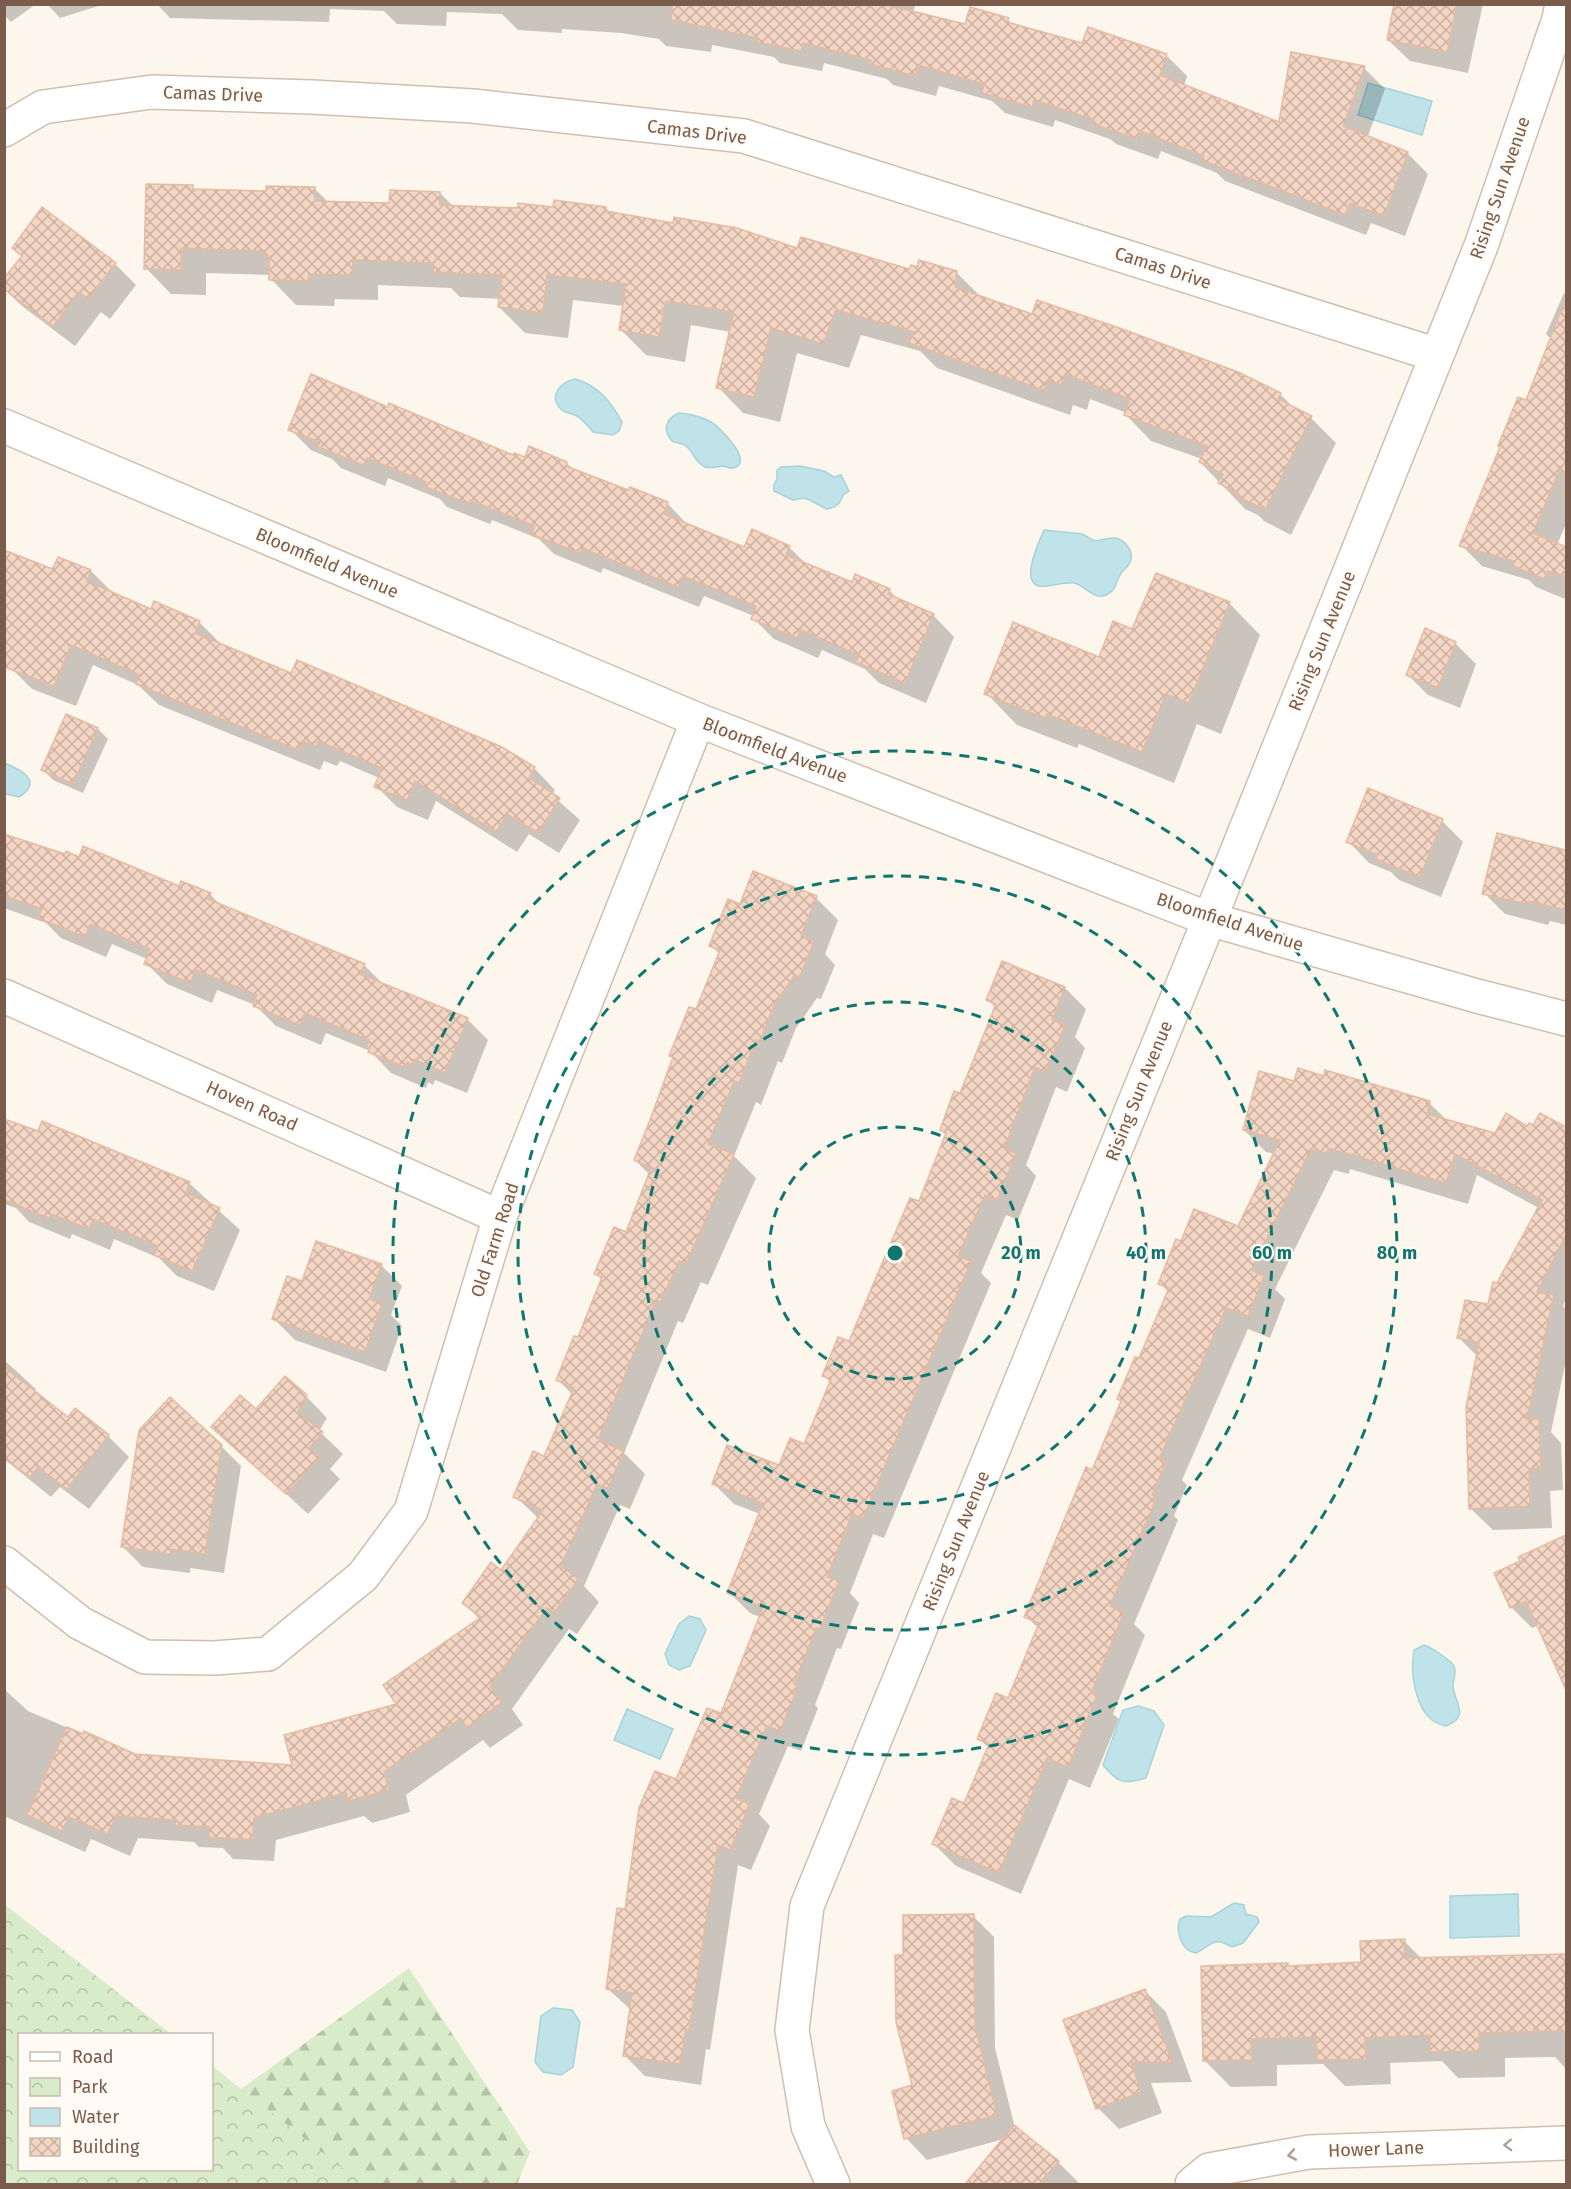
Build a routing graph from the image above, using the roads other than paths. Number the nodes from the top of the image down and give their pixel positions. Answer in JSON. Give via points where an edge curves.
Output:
{"nodes":[{"id":1,"x":1562,"y":4,"type":"edge"},
{"id":2,"x":4,"y":130,"type":"edge"},
{"id":3,"x":1437,"y":355,"type":"junction"},
{"id":4,"x":4,"y":426,"type":"edge"},
{"id":5,"x":698,"y":720,"type":"junction"},
{"id":6,"x":1209,"y":920,"type":"junction"},
{"id":7,"x":4,"y":996,"type":"edge"},
{"id":8,"x":1566,"y":1019,"type":"edge"},
{"id":9,"x":500,"y":1217,"type":"junction"},
{"id":10,"x":4,"y":1563,"type":"edge"},
{"id":11,"x":1566,"y":2143,"type":"edge"},
{"id":12,"x":833,"y":2184,"type":"edge"},
{"id":13,"x":1192,"y":2184,"type":"edge"}],
"edges":[{"from":1,"to":3,"type":"street","name":"Rising Sun Avenue","via":[[1481,246]]},
{"from":2,"to":3,"type":"street","name":"Camas Drive","via":[[43,107],[152,92],[473,106],[744,136]]},
{"from":3,"to":6,"type":"street","name":"Rising Sun Avenue"},
{"from":4,"to":5,"type":"street","name":"Bloomfield Avenue"},
{"from":5,"to":6,"type":"street","name":"Bloomfield Avenue"},
{"from":5,"to":9,"type":"street","name":"Old Farm Road"},
{"from":6,"to":8,"type":"street","name":"Bloomfield Avenue"},
{"from":6,"to":12,"type":"street","name":"Rising Sun Avenue","via":[[807,1906],[792,2030],[808,2126]]},
{"from":7,"to":9,"type":"street","name":"Hoven Road"},
{"from":9,"to":10,"type":"street","name":"Old Farm Road","via":[[411,1511],[363,1576],[267,1654],[145,1657],[80,1623]]},
{"from":11,"to":13,"type":"street","name":"Hower Lane","one_way":true,"via":[[1309,2151],[1209,2170]]}]}
